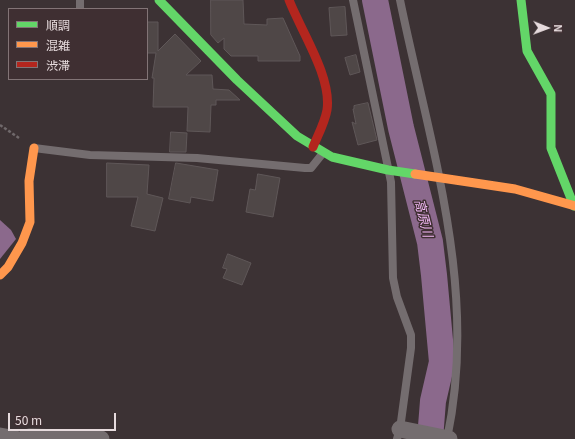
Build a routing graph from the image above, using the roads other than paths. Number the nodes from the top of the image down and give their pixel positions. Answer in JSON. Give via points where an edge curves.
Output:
{"nodes":[{"id":1,"x":159,"y":0,"type":"edge"},
{"id":2,"x":289,"y":0,"type":"edge"},
{"id":3,"x":353,"y":0,"type":"edge"},
{"id":4,"x":400,"y":0,"type":"edge"},
{"id":5,"x":521,"y":0,"type":"edge"},
{"id":6,"x":313,"y":147,"type":"junction"},
{"id":7,"x":34,"y":148,"type":"joint"},
{"id":8,"x":323,"y":153,"type":"junction"},
{"id":9,"x":391,"y":170,"type":"junction"},
{"id":10,"x":437,"y":176,"type":"junction"},
{"id":11,"x":574,"y":206,"type":"edge"},
{"id":12,"x":0,"y":275,"type":"edge"},
{"id":13,"x":399,"y":434,"type":"edge"},
{"id":14,"x":0,"y":436,"type":"edge"},
{"id":15,"x":16,"y":439,"type":"edge"},
{"id":16,"x":23,"y":439,"type":"edge"},
{"id":17,"x":92,"y":439,"type":"edge"},
{"id":18,"x":448,"y":439,"type":"edge"}],
"edges":[{"from":1,"to":6,"type":"street","via":[[237,80],[297,136]]},
{"from":2,"to":6,"type":"street","via":[[295,19],[322,75],[327,94],[328,109]]},
{"from":3,"to":9,"type":"lane"},
{"from":4,"to":10,"type":"lane"},
{"from":5,"to":11,"type":"street","via":[[527,51],[551,94],[551,148]]},
{"from":6,"to":8,"type":"street"},
{"from":7,"to":8,"type":"lane","via":[[90,155],[197,158],[305,168],[311,168]]},
{"from":7,"to":12,"type":"street","via":[[29,181],[30,222],[22,243],[8,267]]},
{"from":8,"to":9,"type":"street"},
{"from":9,"to":10,"type":"street"},
{"from":9,"to":13,"type":"lane","via":[[393,278],[411,335]]},
{"from":10,"to":11,"type":"street","via":[[515,189]]},
{"from":10,"to":18,"type":"lane","via":[[454,257],[458,311],[455,397]]},
{"from":13,"to":18,"type":"street"},
{"from":14,"to":15,"type":"street"},
{"from":16,"to":17,"type":"street"}]}
